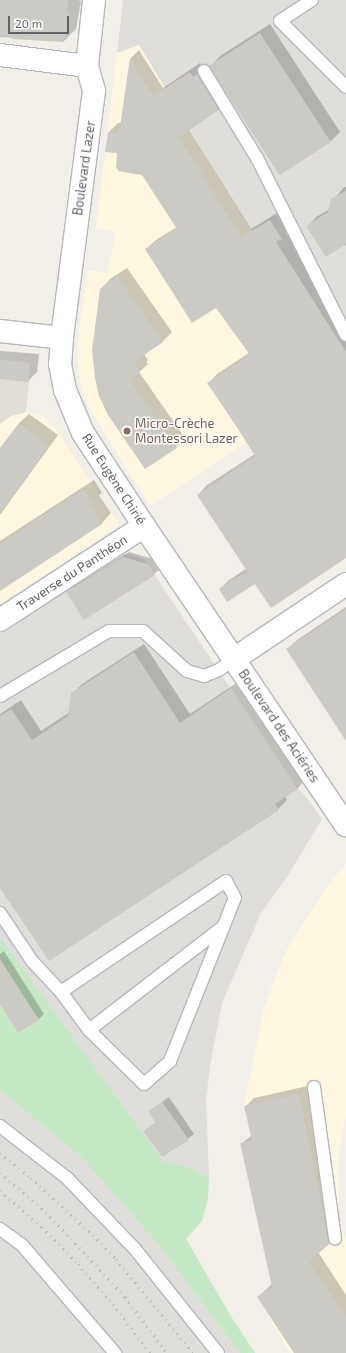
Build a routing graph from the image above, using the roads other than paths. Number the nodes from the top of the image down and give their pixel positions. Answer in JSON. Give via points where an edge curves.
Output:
{"nodes":[{"id":1,"x":94,"y":0,"type":"edge"},
{"id":2,"x":312,"y":0,"type":"edge"},
{"id":3,"x":0,"y":55,"type":"edge"},
{"id":4,"x":86,"y":66,"type":"junction"},
{"id":5,"x":204,"y":71,"type":"dead end"},
{"id":6,"x":346,"y":86,"type":"edge"},
{"id":7,"x":0,"y":331,"type":"edge"},
{"id":8,"x":346,"y":335,"type":"edge"},
{"id":9,"x":62,"y":338,"type":"junction"},
{"id":10,"x":144,"y":526,"type":"junction"},
{"id":11,"x":346,"y":584,"type":"edge"},
{"id":12,"x":0,"y":620,"type":"edge"},
{"id":13,"x":234,"y":659,"type":"junction"},
{"id":14,"x":0,"y":696,"type":"edge"},
{"id":15,"x":346,"y":825,"type":"edge"},
{"id":16,"x":0,"y":913,"type":"edge"},
{"id":17,"x":224,"y":926,"type":"junction"},
{"id":18,"x":62,"y":992,"type":"junction"},
{"id":19,"x":89,"y":1030,"type":"junction"},
{"id":20,"x":314,"y":1087,"type":"dead end"},
{"id":21,"x":0,"y":1126,"type":"edge"},
{"id":22,"x":0,"y":1229,"type":"edge"},
{"id":23,"x":335,"y":1239,"type":"dead end"},
{"id":24,"x":116,"y":1353,"type":"edge"},
{"id":25,"x":218,"y":1353,"type":"edge"}],
"edges":[{"from":1,"to":4,"type":"street","name":"Boulevard Lazer"},
{"from":2,"to":6,"type":"lane","via":[[280,21]]},
{"from":3,"to":4,"type":"street"},
{"from":4,"to":9,"type":"street","name":"Boulevard Lazer","via":[[94,91]]},
{"from":5,"to":8,"type":"lane","via":[[257,158]]},
{"from":7,"to":9,"type":"street"},
{"from":9,"to":10,"type":"street","name":"Rue Eugène Chirié","via":[[60,364],[72,410],[83,433]]},
{"from":10,"to":12,"type":"street","name":"Traverse du Panthéon"},
{"from":10,"to":13,"type":"street","name":"Rue Eugène Chirié"},
{"from":11,"to":13,"type":"street","name":"Boulevard des Aciéries"},
{"from":13,"to":14,"type":"lane","via":[[219,670],[204,676],[187,671],[143,630],[110,631]]},
{"from":13,"to":15,"type":"street","name":"Boulevard des Aciéries"},
{"from":16,"to":18,"type":"lane","via":[[32,961]]},
{"from":17,"to":18,"type":"lane","via":[[235,898],[226,882]]},
{"from":17,"to":19,"type":"lane"},
{"from":17,"to":19,"type":"lane","via":[[170,1061],[144,1084]]},
{"from":18,"to":19,"type":"lane"},
{"from":20,"to":23,"type":"lane"},
{"from":21,"to":25,"type":"lane","via":[[68,1179],[135,1249]]},
{"from":22,"to":24,"type":"lane","via":[[22,1245]]}]}
